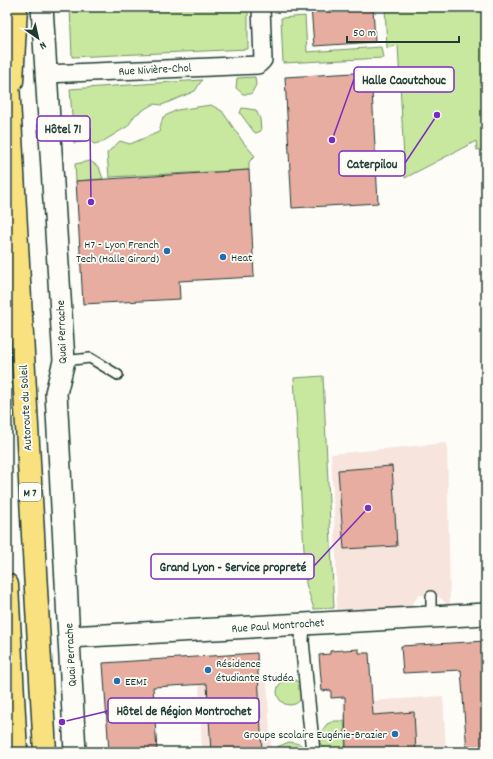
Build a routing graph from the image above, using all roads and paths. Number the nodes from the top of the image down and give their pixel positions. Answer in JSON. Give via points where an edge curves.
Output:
{"nodes":[{"id":1,"x":16,"y":7,"type":"edge"},
{"id":2,"x":42,"y":7,"type":"edge"},
{"id":3,"x":261,"y":7,"type":"edge"},
{"id":4,"x":7,"y":64,"type":"edge"},
{"id":5,"x":46,"y":74,"type":"junction"},
{"id":6,"x":10,"y":112,"type":"junction"},
{"id":7,"x":64,"y":361,"type":"junction"},
{"id":8,"x":118,"y":376,"type":"dead end"},
{"id":9,"x":7,"y":585,"type":"edge"},
{"id":10,"x":431,"y":596,"type":"dead end"},
{"id":11,"x":486,"y":614,"type":"edge"},
{"id":12,"x":431,"y":616,"type":"junction"},
{"id":13,"x":303,"y":623,"type":"junction"},
{"id":14,"x":69,"y":637,"type":"junction"},
{"id":15,"x":16,"y":752,"type":"edge"},
{"id":16,"x":45,"y":752,"type":"edge"},
{"id":17,"x":76,"y":752,"type":"edge"},
{"id":18,"x":313,"y":752,"type":"edge"}],
"edges":[{"from":1,"to":6,"type":"highway"},
{"from":2,"to":5,"type":"street","name":"Quai Perrache"},
{"from":3,"to":5,"type":"street","name":"Rue Nivière-Chol","via":[[263,60],[258,65]]},
{"from":4,"to":6,"type":"highway","name":"Autoroute du Soleil","number":"M 7"},
{"from":5,"to":7,"type":"street","name":"Quai Perrache"},
{"from":6,"to":16,"type":"highway","name":"Autoroute du Soleil","number":"M 7"},
{"from":7,"to":8,"type":"lane","via":[[90,358]]},
{"from":7,"to":14,"type":"street","name":"Quai Perrache","via":[[56,393]]},
{"from":9,"to":15,"type":"highway"},
{"from":10,"to":12,"type":"lane"},
{"from":11,"to":12,"type":"street","name":"Rue Paul Montrochet"},
{"from":12,"to":13,"type":"street","name":"Rue Paul Montrochet"},
{"from":13,"to":14,"type":"street","name":"Rue Paul Montrochet"},
{"from":13,"to":18,"type":"street","via":[[302,641]]},
{"from":14,"to":17,"type":"street","name":"Quai Perrache"}]}
